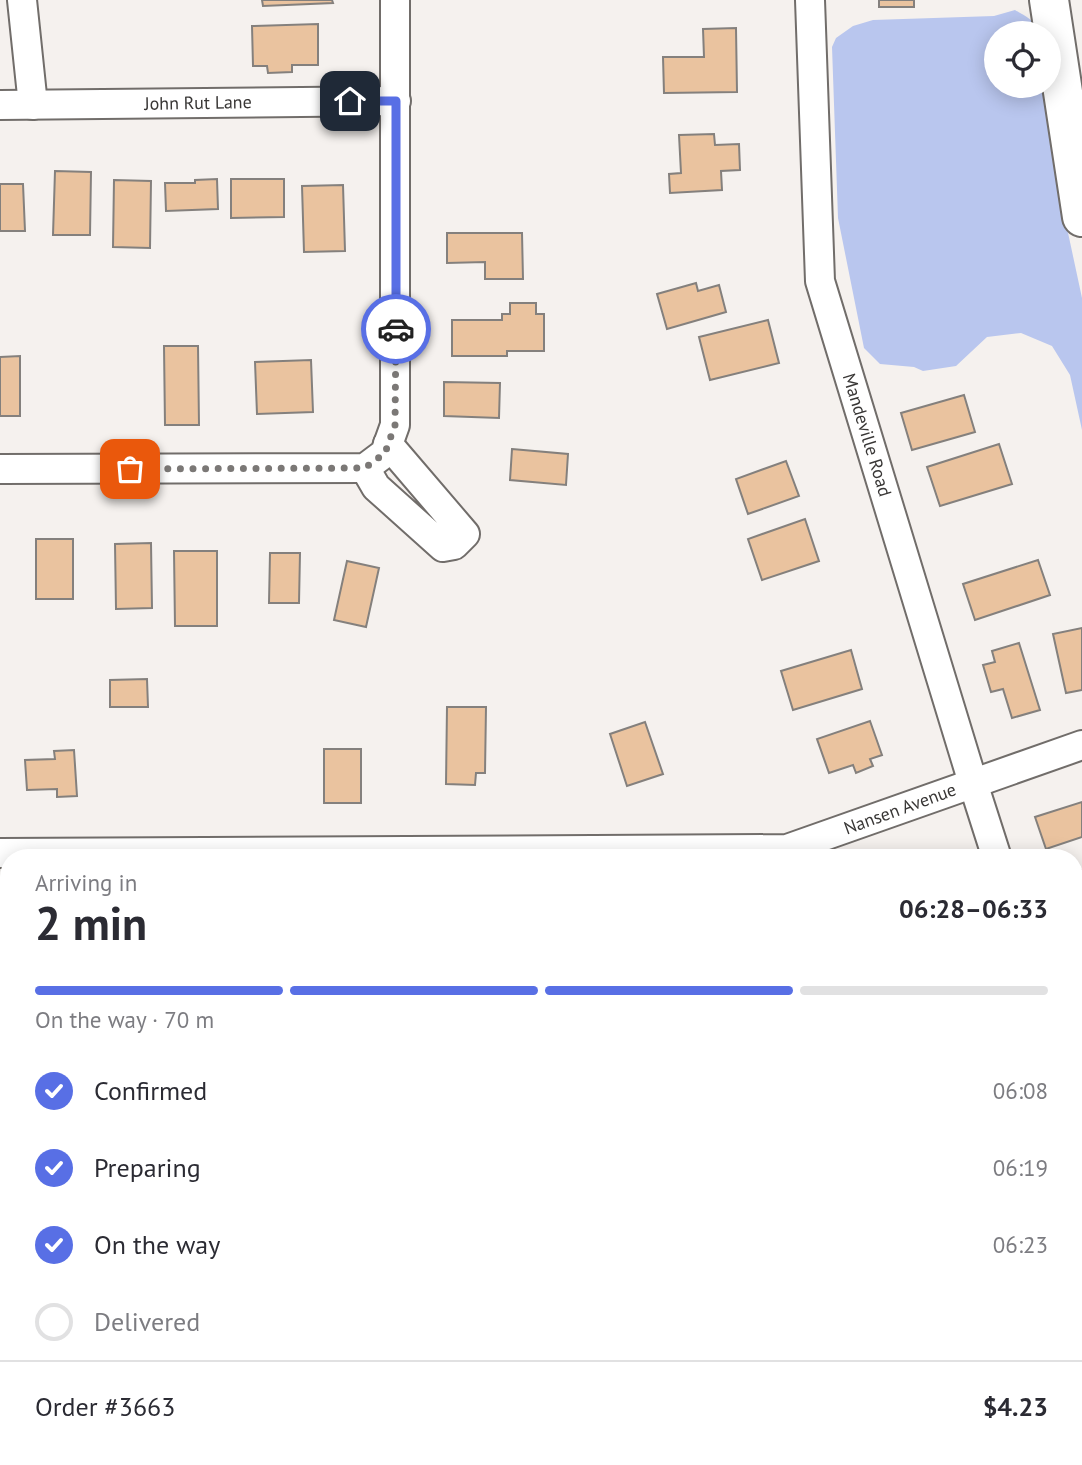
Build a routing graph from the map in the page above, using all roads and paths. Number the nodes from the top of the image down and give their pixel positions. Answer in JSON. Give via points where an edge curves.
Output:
{"nodes":[{"id":1,"x":22,"y":0,"type":"edge"},
{"id":2,"x":396,"y":0,"type":"edge"},
{"id":3,"x":810,"y":0,"type":"edge"},
{"id":4,"x":1049,"y":0,"type":"edge"},
{"id":5,"x":396,"y":101,"type":"junction"},
{"id":6,"x":0,"y":105,"type":"edge"},
{"id":7,"x":33,"y":105,"type":"junction"},
{"id":8,"x":1082,"y":217,"type":"edge"},
{"id":9,"x":388,"y":444,"type":"junction"},
{"id":10,"x":365,"y":468,"type":"junction"},
{"id":11,"x":0,"y":469,"type":"edge"},
{"id":12,"x":1082,"y":745,"type":"edge"},
{"id":13,"x":973,"y":783,"type":"junction"},
{"id":14,"x":787,"y":849,"type":"edge"},
{"id":15,"x":994,"y":849,"type":"edge"}],
"edges":[{"from":1,"to":7,"type":"street"},
{"from":2,"to":5,"type":"street"},
{"from":3,"to":13,"type":"street","name":"Mandeville Road","via":[[820,281]]},
{"from":4,"to":8,"type":"main road"},
{"from":5,"to":7,"type":"street","name":"John Rut Lane"},
{"from":5,"to":9,"type":"street","via":[[395,425]]},
{"from":6,"to":7,"type":"street","name":"John Rut Lane"},
{"from":9,"to":10,"type":"street","via":[[385,453]]},
{"from":9,"to":10,"type":"street","via":[[465,534],[454,545],[443,547],[376,487]]},
{"from":10,"to":11,"type":"street"},
{"from":12,"to":13,"type":"street","name":"Nansen Avenue"},
{"from":13,"to":14,"type":"street","name":"Nansen Avenue"},
{"from":13,"to":15,"type":"street","name":"Mandeville Road"}]}
